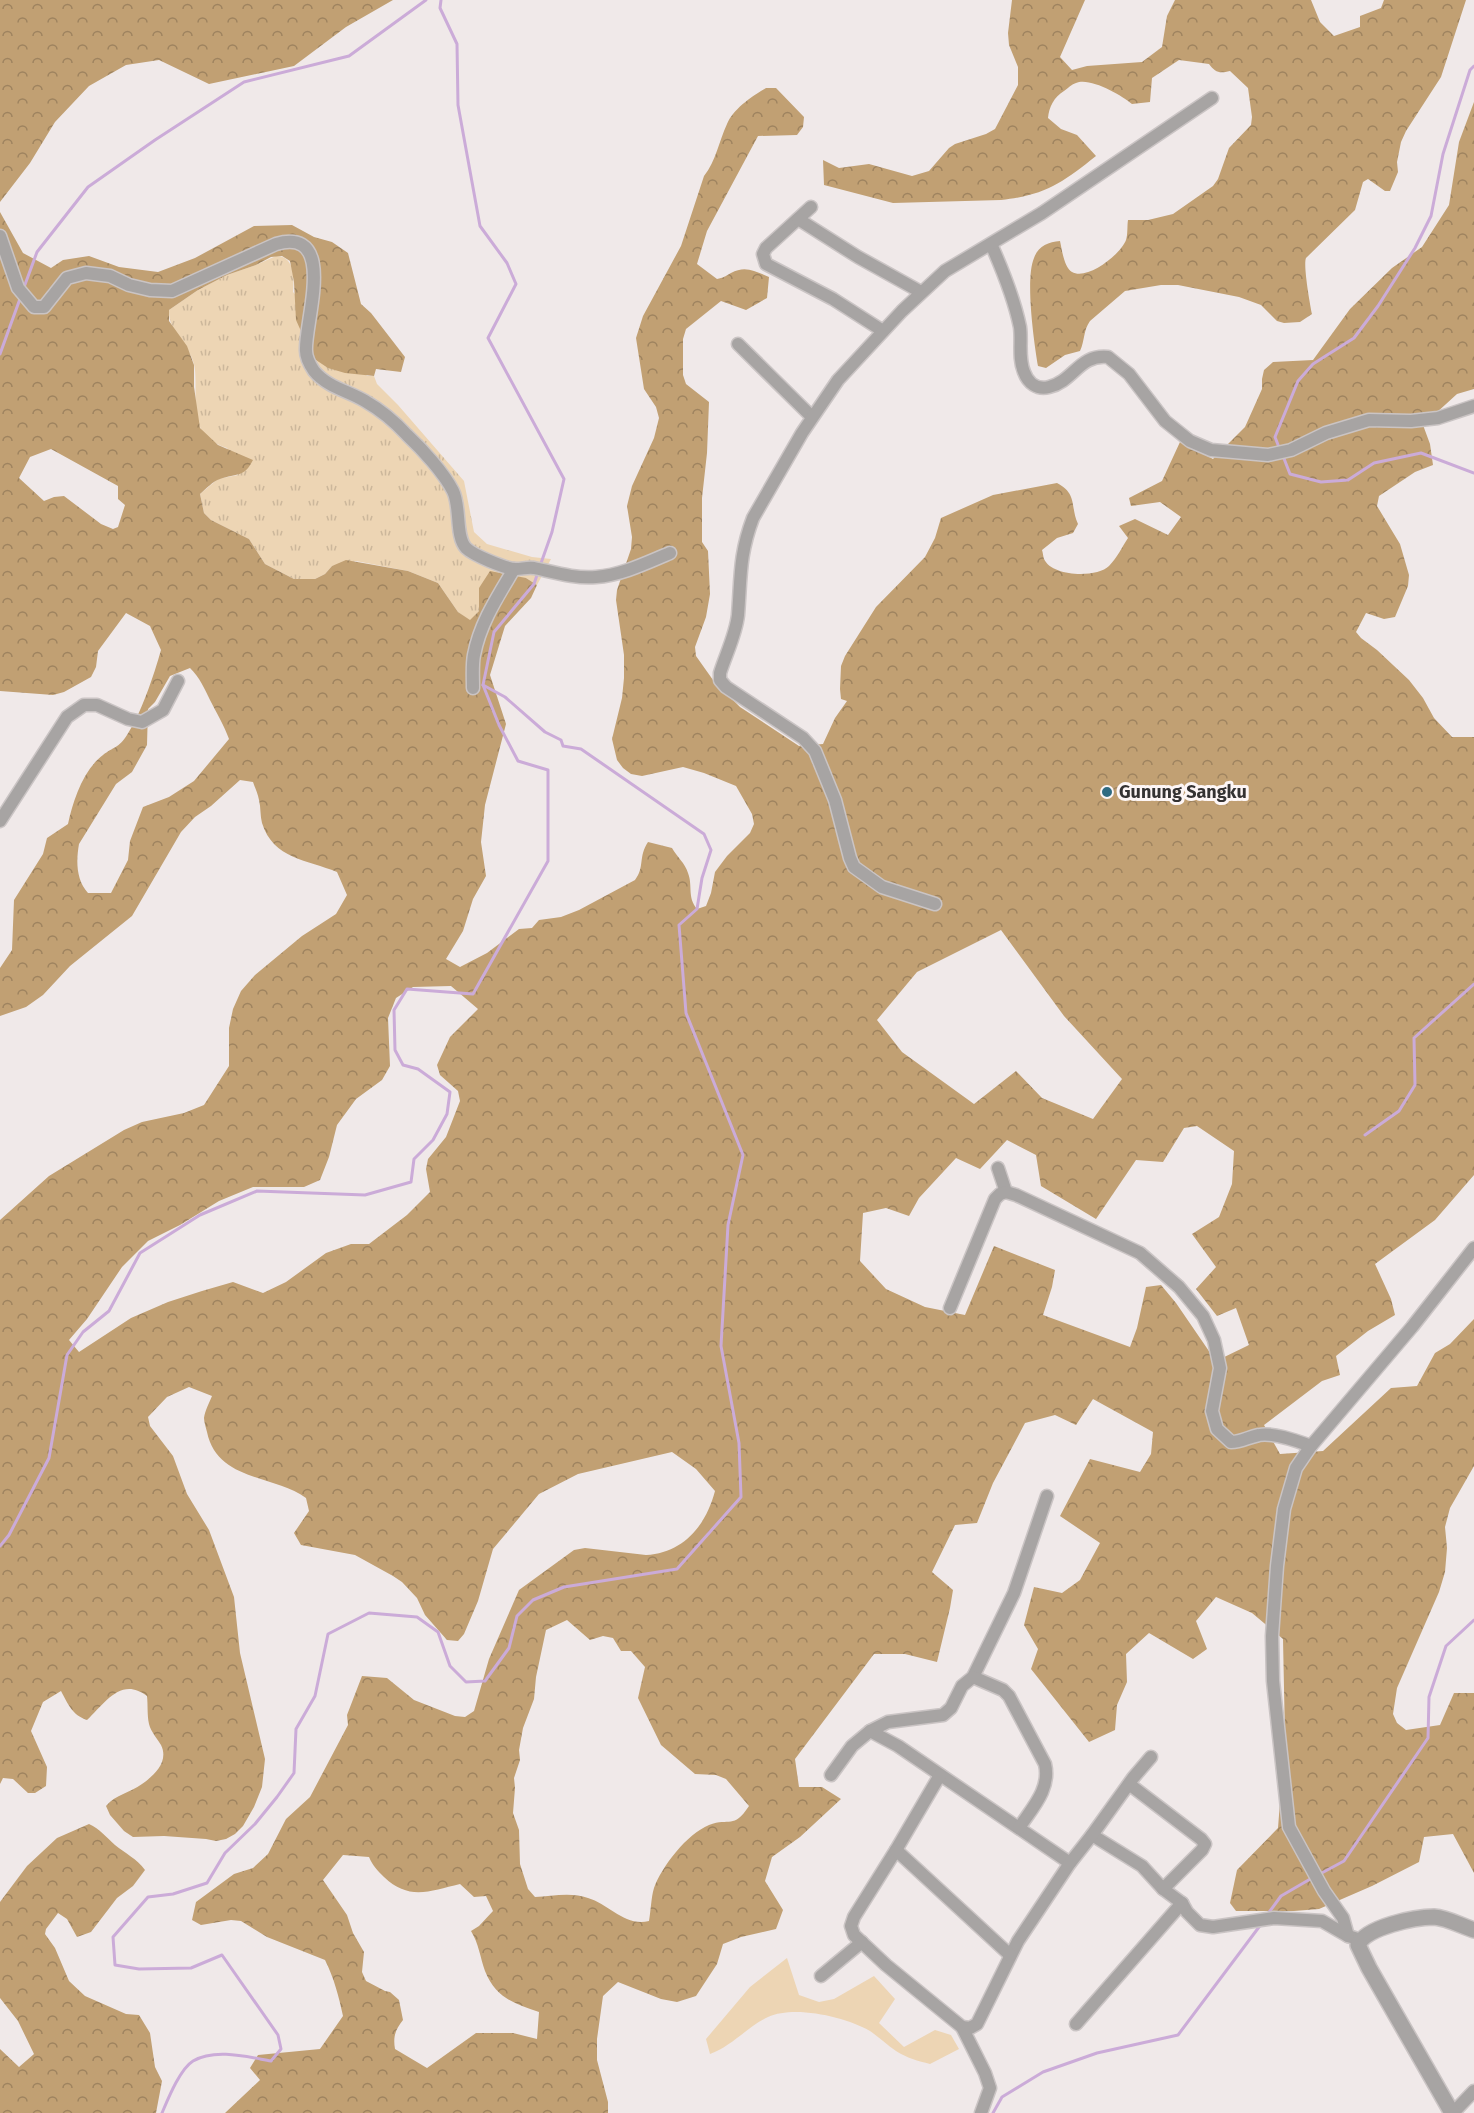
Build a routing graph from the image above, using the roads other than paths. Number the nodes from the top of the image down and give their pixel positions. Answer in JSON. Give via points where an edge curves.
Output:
{"nodes":[{"id":1,"x":1212,"y":98,"type":"dead end"},
{"id":2,"x":811,"y":207,"type":"dead end"},
{"id":3,"x":798,"y":219,"type":"junction"},
{"id":4,"x":0,"y":236,"type":"edge"},
{"id":5,"x":991,"y":244,"type":"junction"},
{"id":6,"x":921,"y":292,"type":"junction"},
{"id":7,"x":883,"y":331,"type":"junction"},
{"id":8,"x":738,"y":344,"type":"dead end"},
{"id":9,"x":1474,"y":406,"type":"edge"},
{"id":10,"x":812,"y":417,"type":"junction"},
{"id":11,"x":670,"y":553,"type":"dead end"},
{"id":12,"x":514,"y":569,"type":"junction"},
{"id":13,"x":178,"y":681,"type":"dead end"},
{"id":14,"x":472,"y":688,"type":"dead end"},
{"id":15,"x":0,"y":820,"type":"edge"},
{"id":16,"x":934,"y":904,"type":"dead end"},
{"id":17,"x":998,"y":1168,"type":"dead end"},
{"id":18,"x":1006,"y":1192,"type":"junction"},
{"id":19,"x":1474,"y":1248,"type":"edge"},
{"id":20,"x":950,"y":1308,"type":"dead end"},
{"id":21,"x":1311,"y":1446,"type":"junction"},
{"id":22,"x":1047,"y":1496,"type":"dead end"},
{"id":23,"x":973,"y":1677,"type":"junction"},
{"id":24,"x":870,"y":1731,"type":"junction"},
{"id":25,"x":1151,"y":1757,"type":"dead end"},
{"id":26,"x":831,"y":1775,"type":"dead end"},
{"id":27,"x":940,"y":1775,"type":"junction"},
{"id":28,"x":1129,"y":1784,"type":"junction"},
{"id":29,"x":1019,"y":1828,"type":"junction"},
{"id":30,"x":1092,"y":1835,"type":"junction"},
{"id":31,"x":896,"y":1850,"type":"junction"},
{"id":32,"x":1070,"y":1863,"type":"junction"},
{"id":33,"x":1163,"y":1889,"type":"junction"},
{"id":34,"x":1182,"y":1903,"type":"junction"},
{"id":35,"x":1474,"y":1930,"type":"edge"},
{"id":36,"x":1354,"y":1938,"type":"junction"},
{"id":37,"x":862,"y":1942,"type":"junction"},
{"id":38,"x":1010,"y":1955,"type":"junction"},
{"id":39,"x":821,"y":1976,"type":"dead end"},
{"id":40,"x":1076,"y":2024,"type":"dead end"},
{"id":41,"x":962,"y":2027,"type":"junction"},
{"id":42,"x":1474,"y":2091,"type":"edge"},
{"id":43,"x":981,"y":2113,"type":"edge"},
{"id":44,"x":1453,"y":2113,"type":"edge"}],
"edges":[{"from":1,"to":5,"type":"street"},
{"from":2,"to":3,"type":"street"},
{"from":3,"to":6,"type":"street"},
{"from":3,"to":7,"type":"street","via":[[766,248],[766,264],[833,298]]},
{"from":4,"to":12,"type":"street","via":[[18,288],[34,307],[44,307],[66,278],[86,273],[110,276],[150,290],[172,291],[276,244],[300,244],[314,271],[305,347],[313,369],[328,383],[366,401],[406,434],[453,491],[461,540],[466,548]]},
{"from":5,"to":6,"type":"street","via":[[945,271]]},
{"from":5,"to":9,"type":"street","via":[[1005,274],[1020,326],[1023,369],[1034,385],[1053,386],[1090,358],[1108,357],[1129,374],[1165,421],[1190,441],[1211,450],[1268,455],[1369,420],[1411,422]]},
{"from":6,"to":7,"type":"street"},
{"from":7,"to":10,"type":"street","via":[[838,380]]},
{"from":8,"to":10,"type":"street"},
{"from":10,"to":16,"type":"street","via":[[748,531],[740,570],[738,616],[720,680],[803,738],[815,751],[835,800],[854,867],[882,887]]},
{"from":11,"to":12,"type":"street","via":[[595,578],[531,567]]},
{"from":12,"to":14,"type":"street","via":[[481,630],[473,656]]},
{"from":13,"to":15,"type":"street","via":[[163,710],[142,722],[97,705],[84,705],[66,717]]},
{"from":17,"to":18,"type":"street"},
{"from":18,"to":20,"type":"street","via":[[995,1199]]},
{"from":18,"to":21,"type":"street","via":[[1140,1253],[1179,1287],[1203,1316],[1214,1340],[1220,1368],[1212,1411],[1217,1429],[1231,1442],[1260,1434]]},
{"from":19,"to":21,"type":"street"},
{"from":21,"to":36,"type":"street","via":[[1296,1468],[1284,1509],[1272,1636],[1273,1681],[1289,1827]]},
{"from":22,"to":23,"type":"street","via":[[1014,1593]]},
{"from":23,"to":24,"type":"street","via":[[962,1686],[943,1715],[888,1722]]},
{"from":23,"to":29,"type":"street","via":[[1009,1696],[1045,1764],[1046,1785]]},
{"from":24,"to":26,"type":"street","via":[[852,1746]]},
{"from":24,"to":27,"type":"street"},
{"from":25,"to":28,"type":"street"},
{"from":27,"to":29,"type":"street"},
{"from":27,"to":31,"type":"street"},
{"from":28,"to":30,"type":"street"},
{"from":28,"to":33,"type":"street","via":[[1205,1844]]},
{"from":29,"to":32,"type":"street"},
{"from":30,"to":32,"type":"street"},
{"from":30,"to":33,"type":"street","via":[[1142,1866]]},
{"from":31,"to":37,"type":"street","via":[[854,1917],[851,1926]]},
{"from":31,"to":38,"type":"street"},
{"from":32,"to":38,"type":"street"},
{"from":33,"to":34,"type":"street"},
{"from":34,"to":36,"type":"street","via":[[1194,1921],[1207,1926],[1274,1918],[1322,1921]]},
{"from":34,"to":40,"type":"street"},
{"from":35,"to":36,"type":"street","via":[[1434,1917],[1402,1922]]},
{"from":36,"to":44,"type":"street"},
{"from":37,"to":39,"type":"street"},
{"from":37,"to":41,"type":"street"},
{"from":38,"to":41,"type":"street","via":[[977,2024]]},
{"from":41,"to":43,"type":"street","via":[[990,2088]]},
{"from":42,"to":44,"type":"street"}]}
